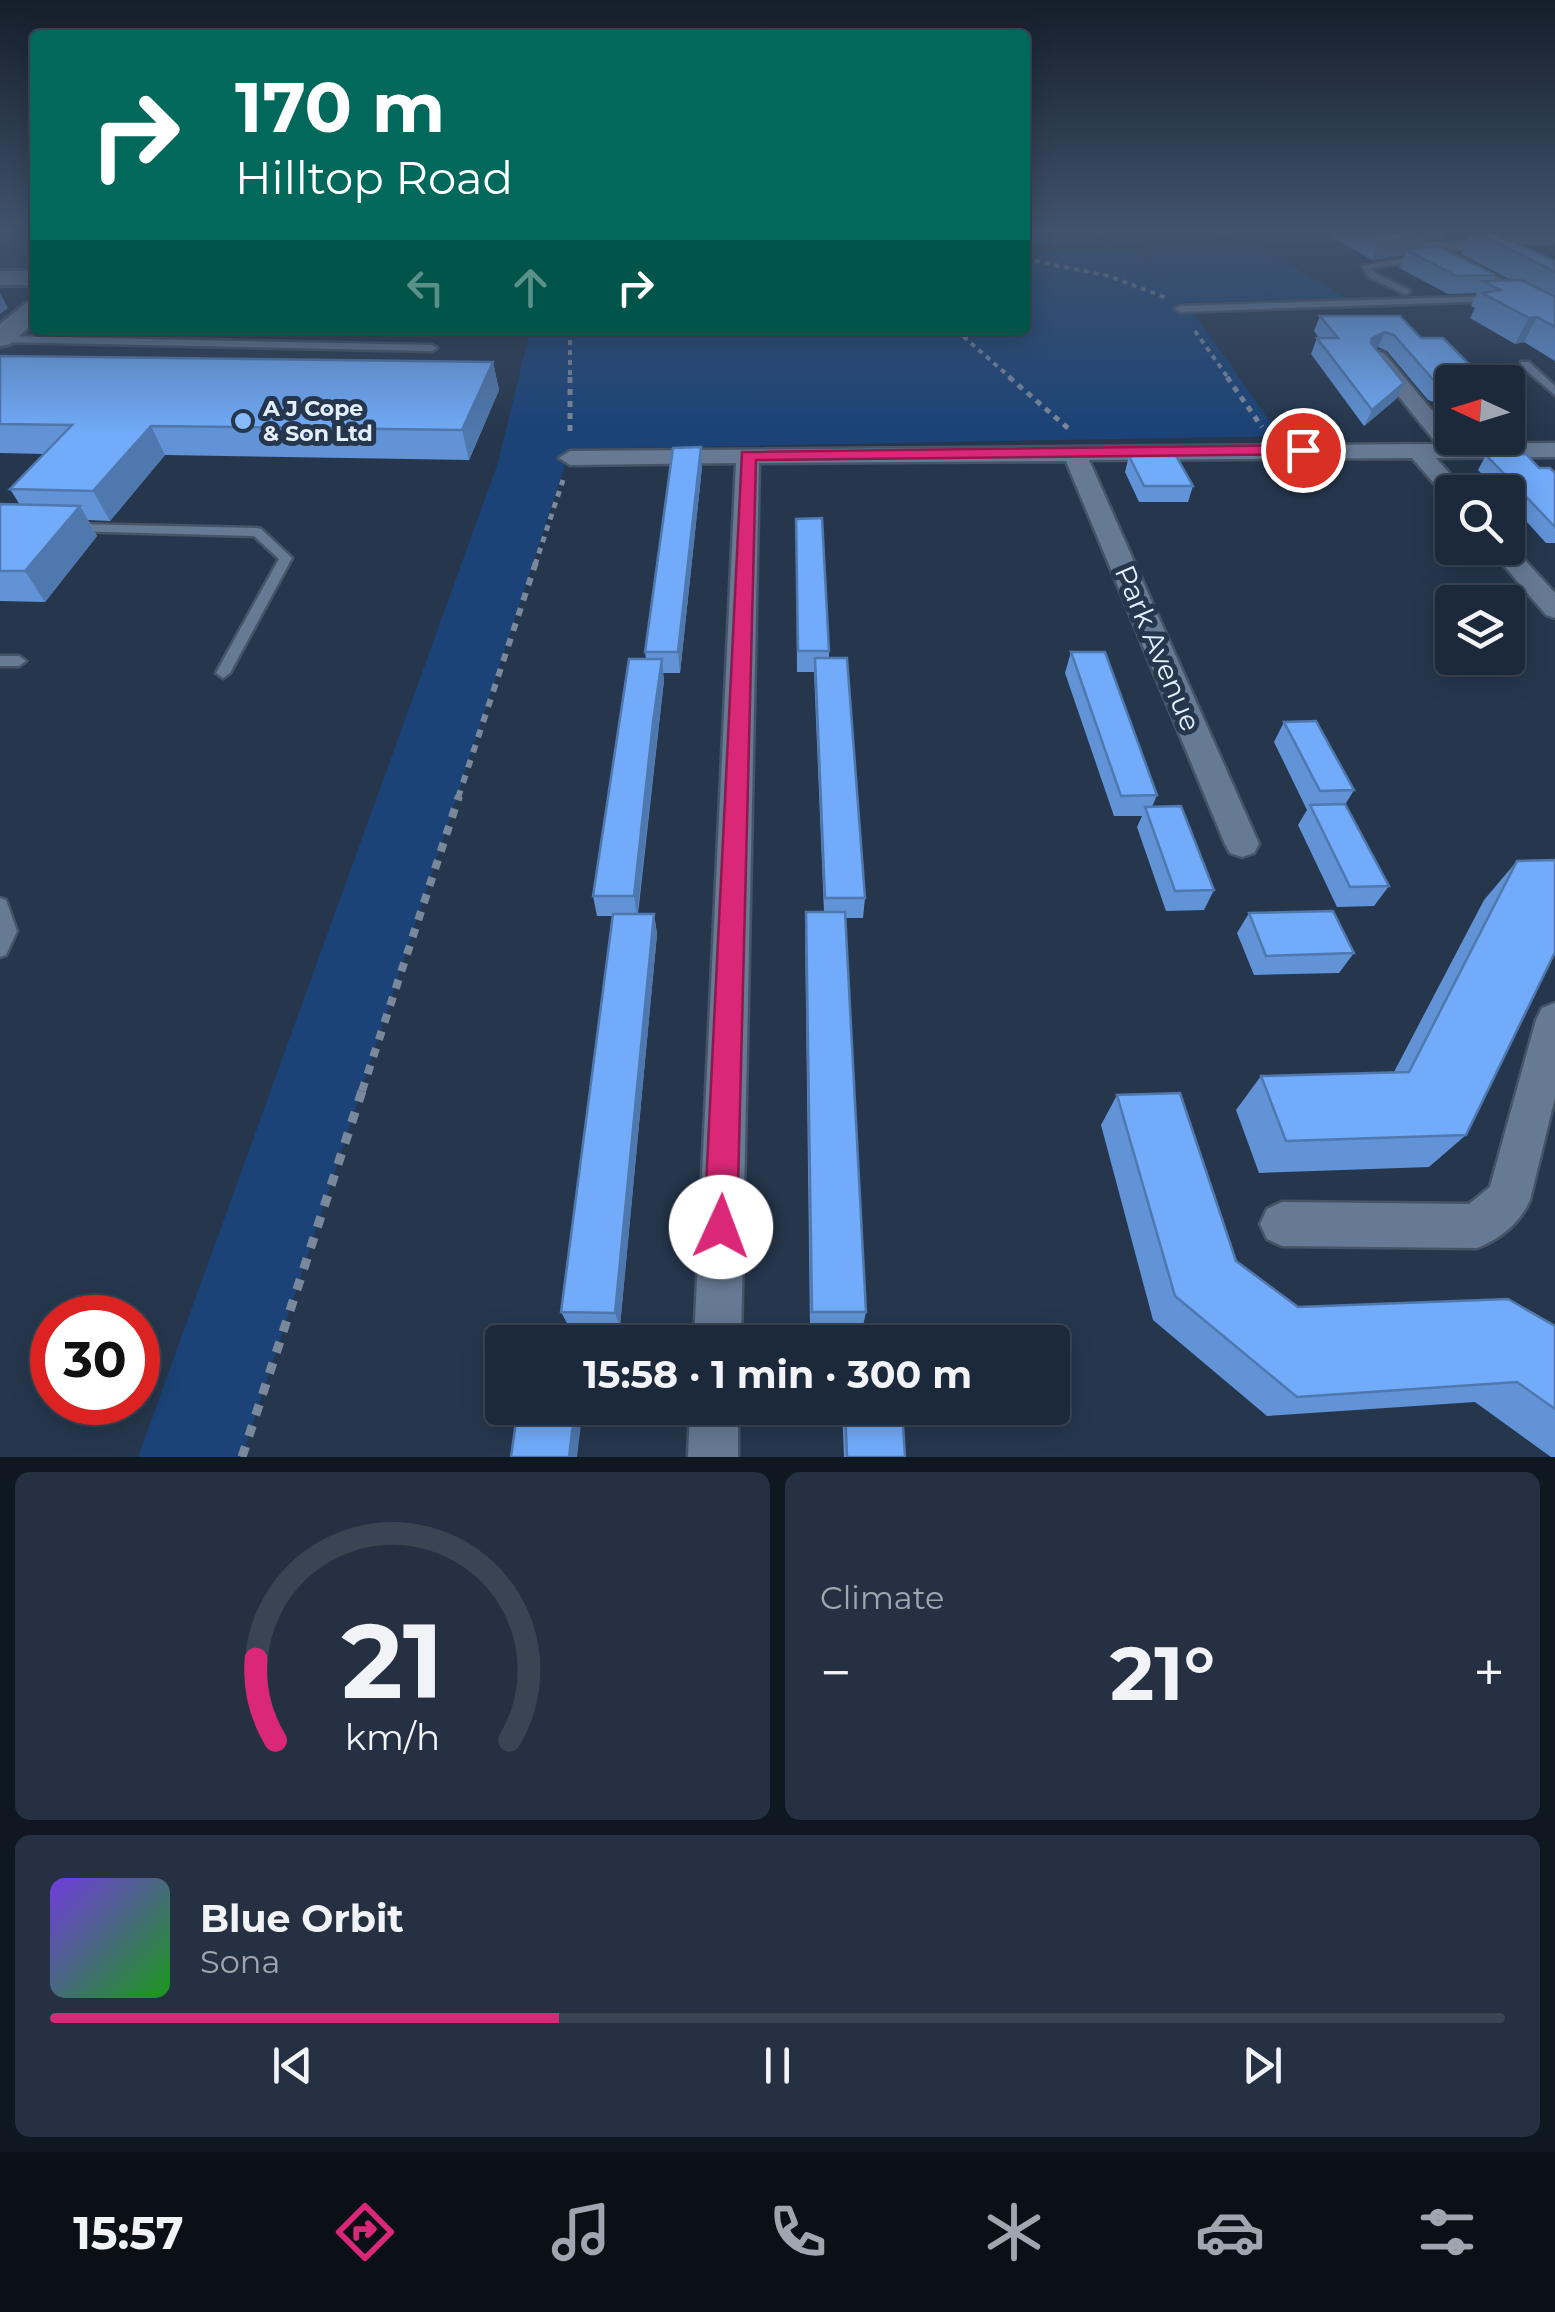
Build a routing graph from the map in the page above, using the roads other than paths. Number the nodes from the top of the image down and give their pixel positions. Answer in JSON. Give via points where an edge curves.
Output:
{"nodes":[{"id":1,"x":1522,"y":298,"type":"joint"},
{"id":2,"x":1180,"y":309,"type":"dead end"},
{"id":3,"x":30,"y":313,"type":"edge"},
{"id":4,"x":1555,"y":316,"type":"edge"},
{"id":5,"x":0,"y":339,"type":"edge"},
{"id":6,"x":432,"y":348,"type":"dead end"},
{"id":7,"x":1377,"y":357,"type":"edge"},
{"id":8,"x":1525,"y":364,"type":"dead end"},
{"id":9,"x":1555,"y":392,"type":"edge"},
{"id":10,"x":1435,"y":428,"type":"edge"},
{"id":11,"x":1077,"y":446,"type":"junction"},
{"id":12,"x":1417,"y":450,"type":"junction"},
{"id":13,"x":1435,"y":450,"type":"edge"},
{"id":14,"x":1525,"y":450,"type":"edge"},
{"id":15,"x":1555,"y":450,"type":"edge"},
{"id":16,"x":748,"y":455,"type":"junction"},
{"id":17,"x":570,"y":458,"type":"road end"},
{"id":18,"x":1439,"y":475,"type":"edge"},
{"id":19,"x":59,"y":527,"type":"edge"},
{"id":20,"x":1517,"y":565,"type":"edge"},
{"id":21,"x":1555,"y":609,"type":"edge"},
{"id":22,"x":0,"y":661,"type":"edge"},
{"id":23,"x":19,"y":661,"type":"dead end"},
{"id":24,"x":223,"y":672,"type":"dead end"},
{"id":25,"x":1242,"y":844,"type":"dead end"},
{"id":26,"x":0,"y":905,"type":"edge"},
{"id":27,"x":0,"y":949,"type":"edge"},
{"id":28,"x":1555,"y":1020,"type":"edge"},
{"id":29,"x":1282,"y":1224,"type":"dead end"},
{"id":30,"x":718,"y":1325,"type":"edge"},
{"id":31,"x":714,"y":1425,"type":"edge"},
{"id":32,"x":713,"y":1457,"type":"edge"}],
"edges":[{"from":1,"to":2,"type":"lane"},
{"from":1,"to":4,"type":"street"},
{"from":3,"to":5,"type":"street"},
{"from":5,"to":6,"type":"lane"},
{"from":7,"to":10,"type":"street"},
{"from":8,"to":9,"type":"lane"},
{"from":11,"to":12,"type":"street"},
{"from":11,"to":16,"type":"street"},
{"from":11,"to":25,"type":"street","name":"Park Avenue"},
{"from":12,"to":13,"type":"street"},
{"from":12,"to":18,"type":"street"},
{"from":14,"to":15,"type":"street"},
{"from":16,"to":17,"type":"street"},
{"from":16,"to":30,"type":"street"},
{"from":19,"to":24,"type":"lane","via":[[256,532],[286,558]]},
{"from":20,"to":21,"type":"street"},
{"from":22,"to":23,"type":"lane"},
{"from":26,"to":27,"type":"lane","via":[[8,931]]},
{"from":28,"to":29,"type":"street","via":[[1508,1200],[1476,1226]]},
{"from":31,"to":32,"type":"street"}]}
